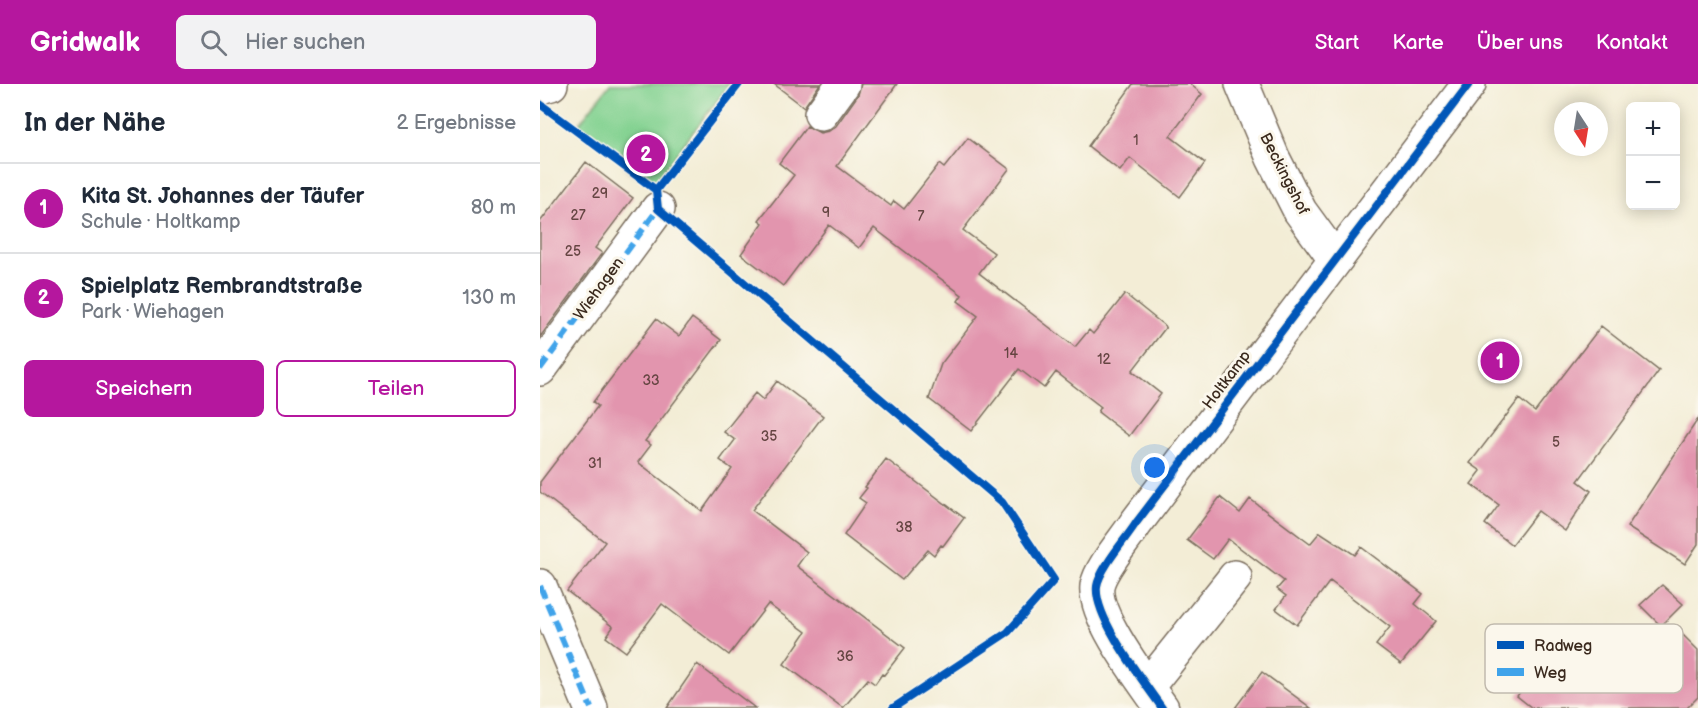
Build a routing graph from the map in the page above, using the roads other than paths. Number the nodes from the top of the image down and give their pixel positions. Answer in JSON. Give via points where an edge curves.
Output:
{"nodes":[{"id":1,"x":550,"y":84,"type":"edge"},
{"id":2,"x":843,"y":84,"type":"edge"},
{"id":3,"x":1242,"y":84,"type":"edge"},
{"id":4,"x":1469,"y":84,"type":"edge"},
{"id":5,"x":540,"y":87,"type":"edge"},
{"id":6,"x":821,"y":114,"type":"dead end"},
{"id":7,"x":658,"y":209,"type":"dead end"},
{"id":8,"x":1335,"y":259,"type":"junction"},
{"id":9,"x":540,"y":369,"type":"edge"},
{"id":10,"x":1235,"y":578,"type":"dead end"},
{"id":11,"x":540,"y":586,"type":"edge"},
{"id":12,"x":1155,"y":698,"type":"edge"},
{"id":13,"x":591,"y":708,"type":"edge"}],
"edges":[{"from":1,"to":5,"type":"street"},
{"from":2,"to":6,"type":"street"},
{"from":3,"to":8,"type":"street","name":"Beckingshof","via":[[1300,212]]},
{"from":4,"to":8,"type":"street","name":"Holtkamp"},
{"from":7,"to":9,"type":"street","name":"Wiehagen"},
{"from":8,"to":12,"type":"street","name":"Holtkamp","via":[[1136,523],[1097,586],[1111,632]]},
{"from":10,"to":12,"type":"street"},
{"from":11,"to":13,"type":"street"}]}
